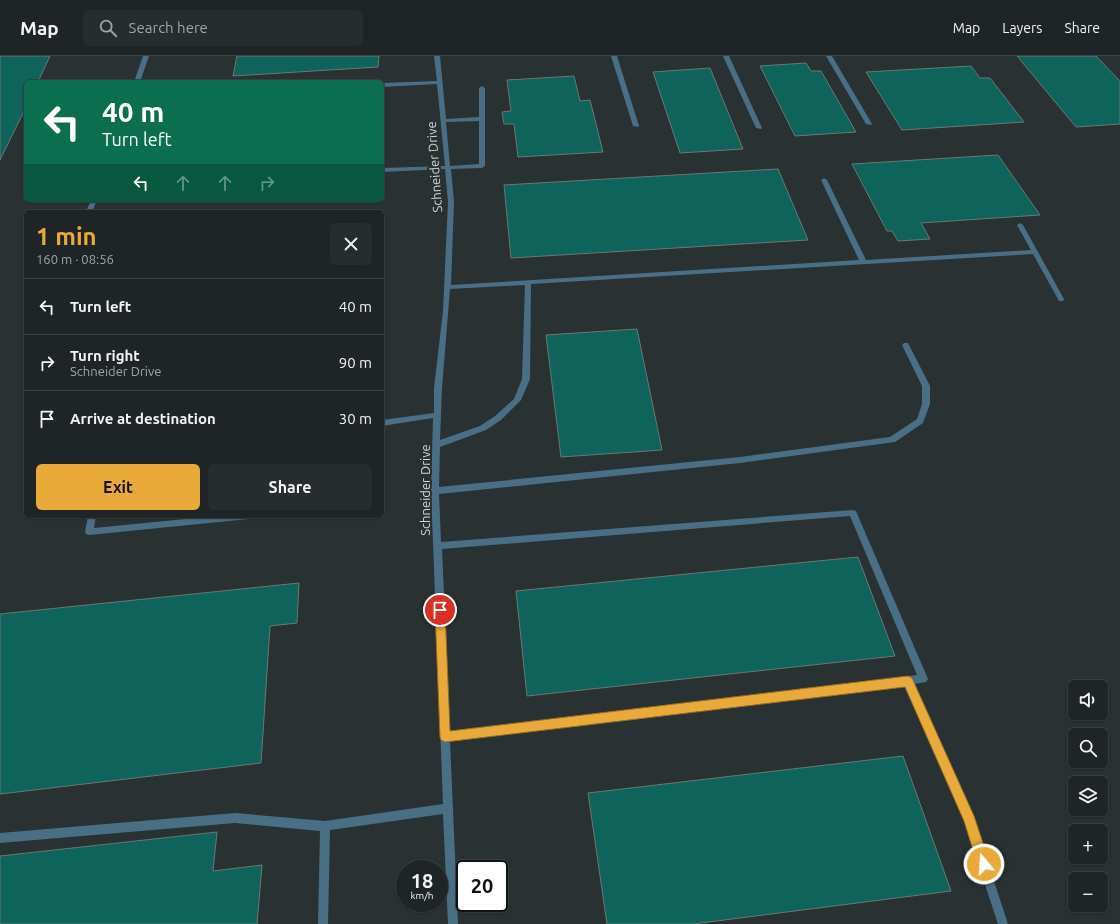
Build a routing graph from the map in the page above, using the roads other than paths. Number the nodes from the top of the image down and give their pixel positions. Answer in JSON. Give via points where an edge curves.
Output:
{"nodes":[{"id":1,"x":146,"y":56,"type":"edge"},
{"id":2,"x":437,"y":56,"type":"edge"},
{"id":3,"x":443,"y":56,"type":"edge"},
{"id":4,"x":614,"y":56,"type":"edge"},
{"id":5,"x":726,"y":56,"type":"edge"},
{"id":6,"x":829,"y":56,"type":"edge"},
{"id":7,"x":833,"y":56,"type":"edge"},
{"id":8,"x":138,"y":80,"type":"edge"},
{"id":9,"x":439,"y":82,"type":"junction"},
{"id":10,"x":384,"y":85,"type":"edge"},
{"id":11,"x":482,"y":88,"type":"dead end"},
{"id":12,"x":482,"y":119,"type":"junction"},
{"id":13,"x":443,"y":120,"type":"junction"},
{"id":14,"x":869,"y":124,"type":"dead end"},
{"id":15,"x":636,"y":126,"type":"dead end"},
{"id":16,"x":759,"y":128,"type":"dead end"},
{"id":17,"x":448,"y":167,"type":"junction"},
{"id":18,"x":384,"y":170,"type":"edge"},
{"id":19,"x":824,"y":180,"type":"dead end"},
{"id":20,"x":1020,"y":225,"type":"dead end"},
{"id":21,"x":1034,"y":252,"type":"junction"},
{"id":22,"x":863,"y":261,"type":"junction"},
{"id":23,"x":528,"y":282,"type":"junction"},
{"id":24,"x":447,"y":287,"type":"junction"},
{"id":25,"x":1061,"y":299,"type":"dead end"},
{"id":26,"x":906,"y":345,"type":"dead end"},
{"id":27,"x":438,"y":415,"type":"junction"},
{"id":28,"x":384,"y":423,"type":"edge"},
{"id":29,"x":436,"y":445,"type":"junction"},
{"id":30,"x":435,"y":491,"type":"junction"},
{"id":31,"x":92,"y":518,"type":"edge"},
{"id":32,"x":230,"y":518,"type":"edge"},
{"id":33,"x":438,"y":546,"type":"junction"},
{"id":34,"x":908,"y":681,"type":"junction"},
{"id":35,"x":445,"y":737,"type":"junction"},
{"id":36,"x":448,"y":808,"type":"junction"},
{"id":37,"x":325,"y":826,"type":"junction"},
{"id":38,"x":0,"y":838,"type":"edge"},
{"id":39,"x":323,"y":924,"type":"edge"},
{"id":40,"x":453,"y":924,"type":"edge"},
{"id":41,"x":1003,"y":924,"type":"edge"}],
"edges":[{"from":1,"to":8,"type":"lane"},
{"from":2,"to":3,"type":"lane"},
{"from":2,"to":9,"type":"lane","name":"Schneider Drive"},
{"from":4,"to":15,"type":"lane"},
{"from":5,"to":16,"type":"lane"},
{"from":6,"to":7,"type":"lane"},
{"from":6,"to":14,"type":"lane"},
{"from":9,"to":10,"type":"lane"},
{"from":9,"to":13,"type":"lane","name":"Schneider Drive"},
{"from":11,"to":12,"type":"lane"},
{"from":12,"to":13,"type":"lane"},
{"from":12,"to":17,"type":"lane","via":[[482,166]]},
{"from":13,"to":17,"type":"lane","name":"Schneider Drive"},
{"from":17,"to":18,"type":"lane"},
{"from":17,"to":24,"type":"lane","name":"Schneider Drive","via":[[451,202]]},
{"from":19,"to":22,"type":"lane"},
{"from":20,"to":21,"type":"lane"},
{"from":21,"to":22,"type":"lane"},
{"from":21,"to":25,"type":"lane"},
{"from":22,"to":23,"type":"lane"},
{"from":23,"to":24,"type":"lane"},
{"from":23,"to":29,"type":"lane","via":[[526,379],[517,400],[483,428]]},
{"from":24,"to":27,"type":"lane","name":"Schneider Drive"},
{"from":26,"to":30,"type":"lane","via":[[926,386],[926,404],[920,421],[892,440],[740,460]]},
{"from":27,"to":28,"type":"lane"},
{"from":27,"to":29,"type":"lane","name":"Schneider Drive"},
{"from":29,"to":30,"type":"lane","name":"Schneider Drive"},
{"from":30,"to":33,"type":"lane","name":"Schneider Drive"},
{"from":31,"to":32,"type":"lane","via":[[89,532]]},
{"from":33,"to":34,"type":"lane","via":[[853,513],[923,679]]},
{"from":33,"to":35,"type":"lane","name":"Schneider Drive"},
{"from":34,"to":35,"type":"lane"},
{"from":34,"to":41,"type":"lane","via":[[969,820]]},
{"from":35,"to":36,"type":"lane","name":"Schneider Drive"},
{"from":36,"to":37,"type":"lane"},
{"from":36,"to":40,"type":"lane","name":"Schneider Drive"},
{"from":37,"to":38,"type":"lane","via":[[235,818]]},
{"from":37,"to":39,"type":"lane"}]}
